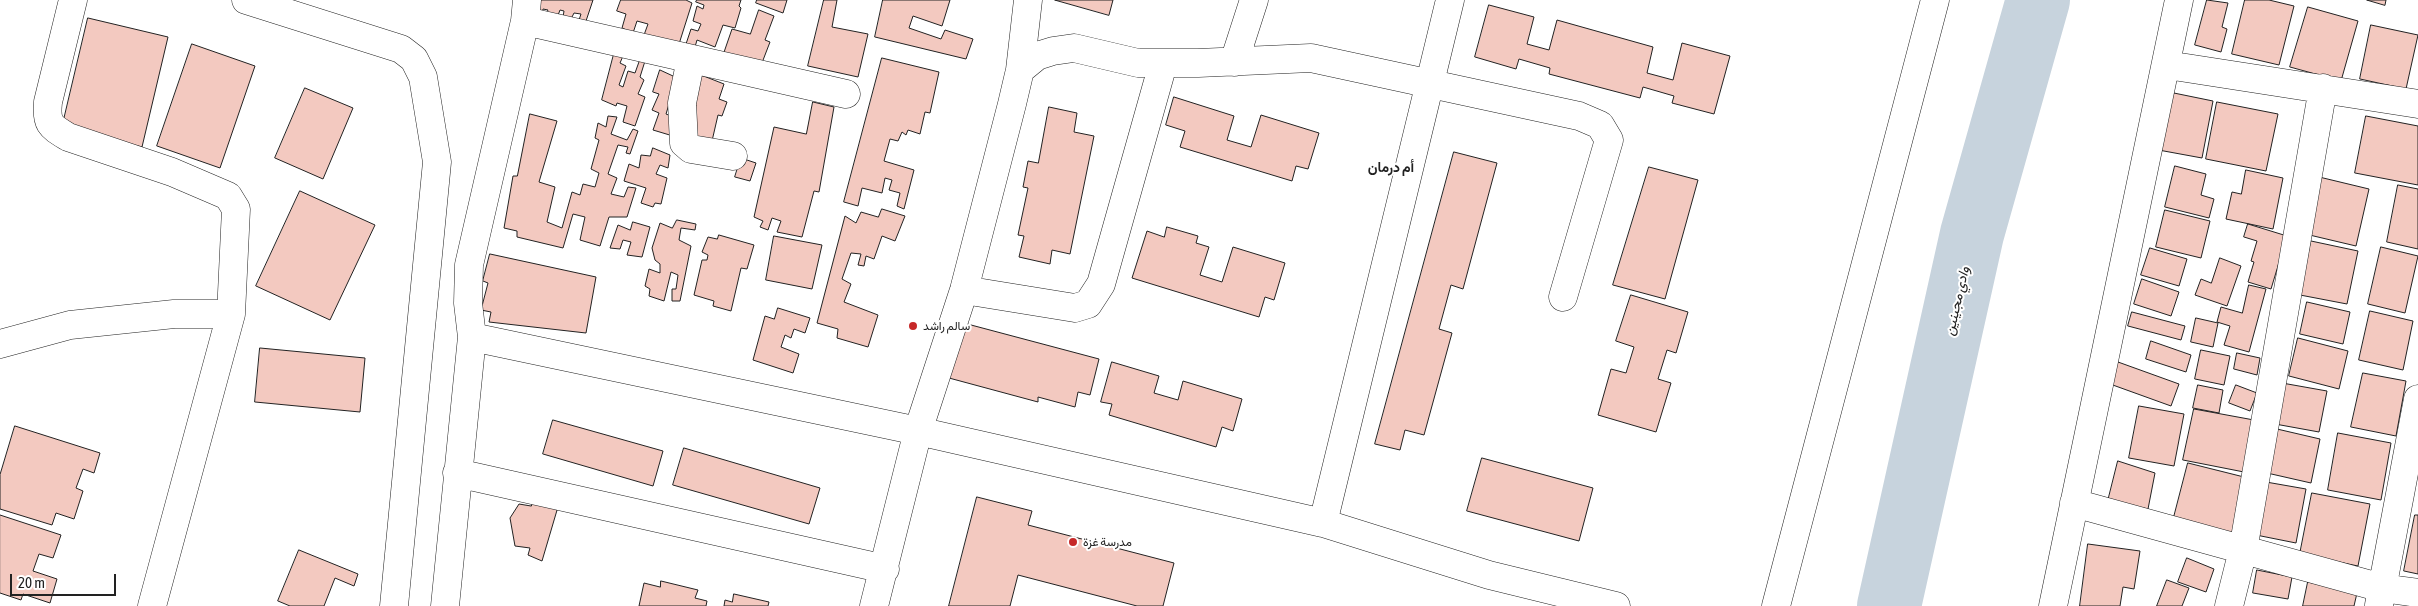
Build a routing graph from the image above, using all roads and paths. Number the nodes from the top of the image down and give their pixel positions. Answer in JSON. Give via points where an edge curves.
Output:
{"nodes":[{"id":1,"x":73,"y":0,"type":"edge"},
{"id":2,"x":246,"y":0,"type":"edge"},
{"id":3,"x":1028,"y":0,"type":"edge"},
{"id":4,"x":1254,"y":0,"type":"edge"},
{"id":5,"x":1450,"y":0,"type":"edge"},
{"id":6,"x":1935,"y":0,"type":"edge"},
{"id":7,"x":2179,"y":0,"type":"edge"},
{"id":8,"x":526,"y":10,"type":"edge"},
{"id":9,"x":691,"y":59,"type":"junction"},
{"id":10,"x":1234,"y":62,"type":"junction"},
{"id":11,"x":1163,"y":64,"type":"junction"},
{"id":12,"x":2167,"y":64,"type":"junction"},
{"id":13,"x":1020,"y":70,"type":"junction"},
{"id":14,"x":1430,"y":82,"type":"junction"},
{"id":15,"x":2323,"y":88,"type":"junction"},
{"id":16,"x":846,"y":94,"type":"dead end"},
{"id":17,"x":2418,"y":104,"type":"edge"},
{"id":18,"x":733,"y":156,"type":"dead end"},
{"id":19,"x":964,"y":290,"type":"junction"},
{"id":20,"x":1563,"y":297,"type":"dead end"},
{"id":21,"x":231,"y":314,"type":"junction"},
{"id":22,"x":472,"y":337,"type":"junction"},
{"id":23,"x":0,"y":344,"type":"edge"},
{"id":24,"x":2418,"y":399,"type":"edge"},
{"id":25,"x":918,"y":432,"type":"junction"},
{"id":26,"x":457,"y":473,"type":"junction"},
{"id":27,"x":2074,"y":502,"type":"junction"},
{"id":28,"x":1322,"y":523,"type":"junction"},
{"id":29,"x":2243,"y":550,"type":"junction"},
{"id":30,"x":885,"y":569,"type":"junction"},
{"id":31,"x":2418,"y":593,"type":"edge"},
{"id":32,"x":2380,"y":597,"type":"edge"},
{"id":33,"x":152,"y":606,"type":"edge"},
{"id":34,"x":394,"y":606,"type":"edge"},
{"id":35,"x":445,"y":606,"type":"edge"},
{"id":36,"x":874,"y":606,"type":"edge"},
{"id":37,"x":1616,"y":606,"type":"edge"},
{"id":38,"x":1776,"y":606,"type":"edge"},
{"id":39,"x":2053,"y":606,"type":"edge"},
{"id":40,"x":2230,"y":606,"type":"edge"}],
"edges":[{"from":1,"to":21,"type":"street","via":[[46,118],[53,128],[68,137],[172,172],[228,196],[236,209]]},
{"from":2,"to":34,"type":"street","via":[[401,49],[414,59],[423,77],[437,162]]},
{"from":3,"to":13,"type":"street"},
{"from":4,"to":10,"type":"street"},
{"from":5,"to":14,"type":"street"},
{"from":6,"to":38,"type":"street"},
{"from":7,"to":12,"type":"street"},
{"from":8,"to":9,"type":"street"},
{"from":8,"to":22,"type":"street","via":[[469,265],[468,303]]},
{"from":9,"to":16,"type":"street"},
{"from":9,"to":18,"type":"street","via":[[682,104],[684,143],[691,149]]},
{"from":10,"to":11,"type":"street"},
{"from":10,"to":14,"type":"street","via":[[1311,58]]},
{"from":11,"to":13,"type":"street","via":[[1138,63],[1074,48],[1037,56]]},
{"from":11,"to":19,"type":"street","via":[[1101,284],[1088,304],[1075,308]]},
{"from":12,"to":15,"type":"street"},
{"from":12,"to":27,"type":"street"},
{"from":13,"to":19,"type":"street"},
{"from":14,"to":20,"type":"street","via":[[1579,116],[1600,124],[1609,140]]},
{"from":14,"to":28,"type":"street"},
{"from":15,"to":17,"type":"street"},
{"from":15,"to":29,"type":"street"},
{"from":19,"to":25,"type":"street"},
{"from":21,"to":23,"type":"street","via":[[174,314],[70,325]]},
{"from":21,"to":33,"type":"street"},
{"from":22,"to":25,"type":"street"},
{"from":22,"to":26,"type":"street"},
{"from":24,"to":32,"type":"street"},
{"from":25,"to":28,"type":"street"},
{"from":25,"to":30,"type":"street"},
{"from":26,"to":30,"type":"street"},
{"from":26,"to":35,"type":"street"},
{"from":27,"to":29,"type":"street"},
{"from":27,"to":39,"type":"street"},
{"from":28,"to":37,"type":"street","via":[[1489,575]]},
{"from":29,"to":32,"type":"street"},
{"from":29,"to":40,"type":"street"},
{"from":30,"to":36,"type":"street"},
{"from":31,"to":32,"type":"street"}]}
